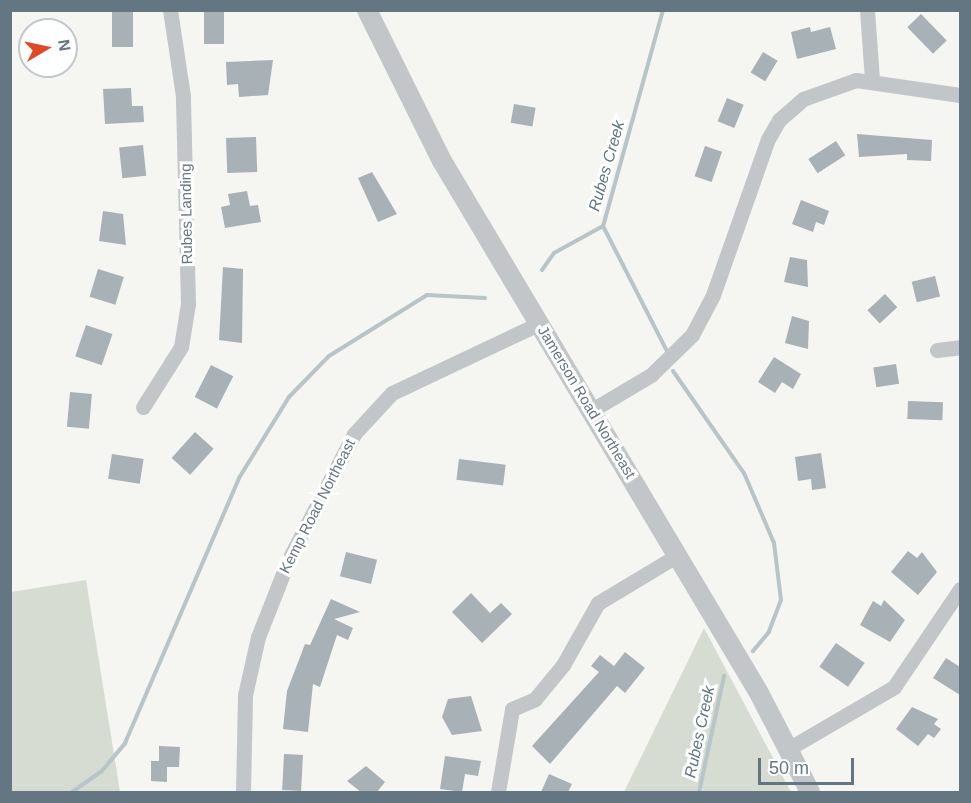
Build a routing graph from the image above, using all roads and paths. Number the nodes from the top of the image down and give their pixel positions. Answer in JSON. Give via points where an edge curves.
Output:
{"nodes":[{"id":1,"x":170,"y":10,"type":"edge"},
{"id":2,"x":367,"y":10,"type":"edge"},
{"id":3,"x":867,"y":10,"type":"edge"},
{"id":4,"x":872,"y":80,"type":"junction"},
{"id":5,"x":960,"y":95,"type":"edge"},
{"id":6,"x":540,"y":323,"type":"junction"},
{"id":7,"x":960,"y":347,"type":"edge"},
{"id":8,"x":937,"y":350,"type":"dead end"},
{"id":9,"x":143,"y":407,"type":"dead end"},
{"id":10,"x":592,"y":410,"type":"junction"},
{"id":11,"x":678,"y":555,"type":"junction"},
{"id":12,"x":960,"y":589,"type":"edge"},
{"id":13,"x":788,"y":749,"type":"junction"},
{"id":14,"x":243,"y":792,"type":"edge"},
{"id":15,"x":498,"y":792,"type":"edge"},
{"id":16,"x":810,"y":792,"type":"edge"}],
"edges":[{"from":1,"to":9,"type":"street","name":"Rubes Landing","via":[[183,96],[188,304],[182,347]]},
{"from":2,"to":6,"type":"street","name":"Jamerson Road Northeast","via":[[429,137]]},
{"from":3,"to":4,"type":"street"},
{"from":4,"to":5,"type":"street"},
{"from":4,"to":10,"type":"street","via":[[819,89],[779,120],[713,295],[692,335],[651,375]]},
{"from":6,"to":10,"type":"street","name":"Jamerson Road Northeast"},
{"from":6,"to":14,"type":"street","name":"Kemp Road Northeast","via":[[392,393],[354,434],[288,561],[258,637],[245,695]]},
{"from":7,"to":8,"type":"street"},
{"from":10,"to":11,"type":"street","name":"Jamerson Road Northeast"},
{"from":11,"to":13,"type":"street","name":"Jamerson Road Northeast"},
{"from":11,"to":15,"type":"street","via":[[598,603],[563,665],[535,699],[512,709]]},
{"from":12,"to":13,"type":"street","via":[[894,687]]},
{"from":13,"to":16,"type":"street","name":"Jamerson Road Northeast"}]}
